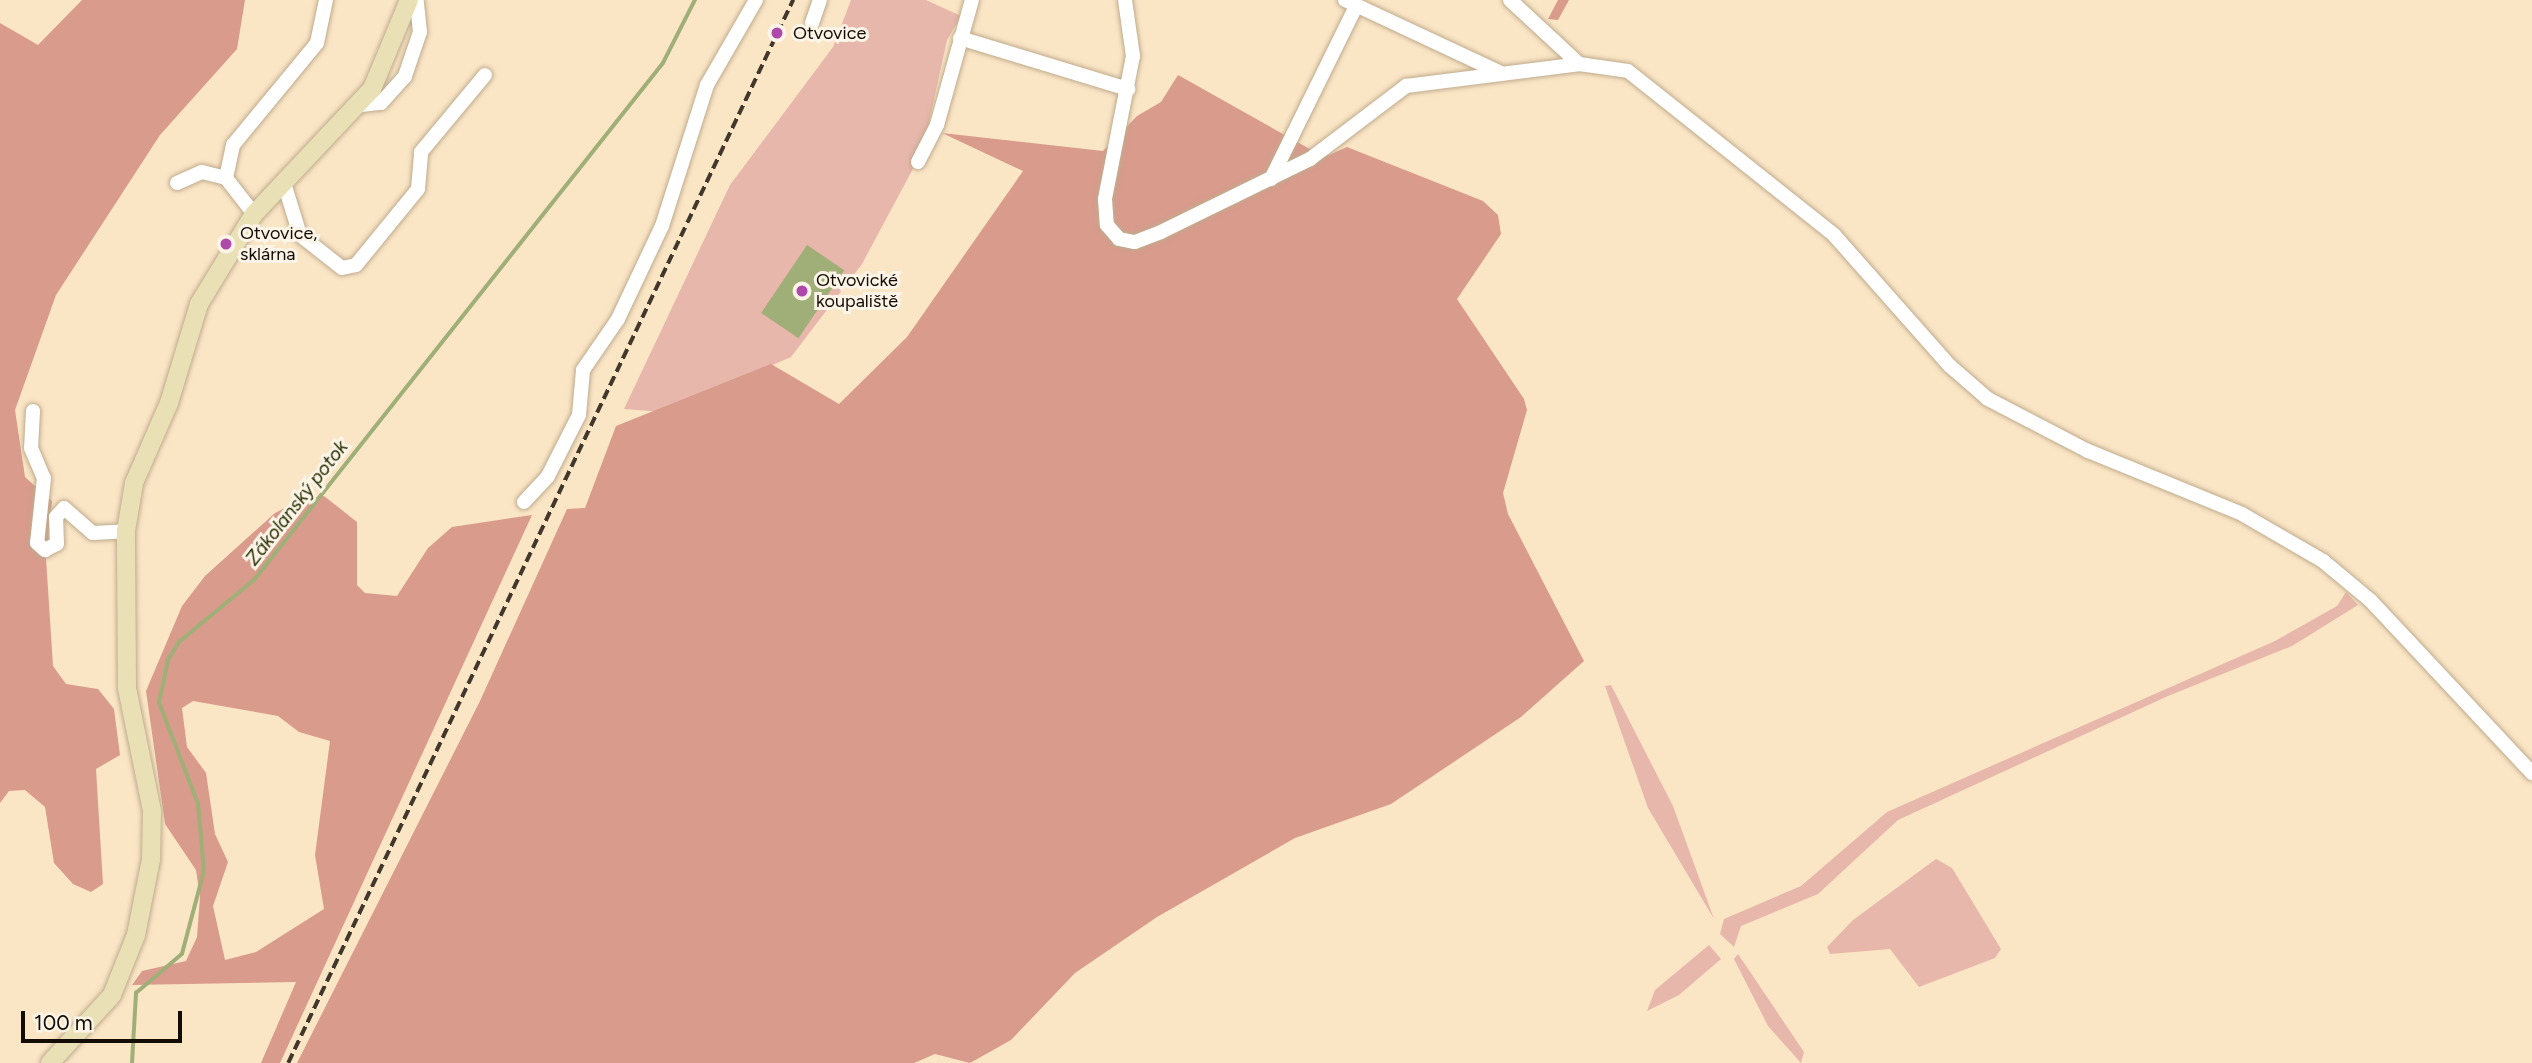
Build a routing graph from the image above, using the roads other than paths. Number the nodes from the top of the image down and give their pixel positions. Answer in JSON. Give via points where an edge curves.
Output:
{"nodes":[{"id":1,"x":326,"y":0,"type":"edge"},
{"id":2,"x":756,"y":0,"type":"edge"},
{"id":3,"x":820,"y":0,"type":"edge"},
{"id":4,"x":972,"y":0,"type":"edge"},
{"id":5,"x":1125,"y":0,"type":"edge"},
{"id":6,"x":1510,"y":0,"type":"edge"},
{"id":7,"x":413,"y":1,"type":"edge"},
{"id":8,"x":1351,"y":3,"type":"edge"},
{"id":9,"x":812,"y":23,"type":"dead end"},
{"id":10,"x":960,"y":38,"type":"junction"},
{"id":11,"x":1579,"y":64,"type":"junction"},
{"id":12,"x":1502,"y":74,"type":"junction"},
{"id":13,"x":485,"y":75,"type":"dead end"},
{"id":14,"x":1128,"y":89,"type":"junction"},
{"id":15,"x":361,"y":105,"type":"junction"},
{"id":16,"x":918,"y":162,"type":"dead end"},
{"id":17,"x":226,"y":178,"type":"junction"},
{"id":18,"x":1271,"y":178,"type":"junction"},
{"id":19,"x":177,"y":183,"type":"dead end"},
{"id":20,"x":284,"y":183,"type":"junction"},
{"id":21,"x":254,"y":214,"type":"junction"},
{"id":22,"x":33,"y":411,"type":"dead end"},
{"id":23,"x":524,"y":502,"type":"dead end"},
{"id":24,"x":126,"y":531,"type":"junction"},
{"id":25,"x":2532,"y":773,"type":"edge"},
{"id":26,"x":50,"y":1063,"type":"edge"}],
"edges":[{"from":1,"to":17,"type":"street","via":[[320,37],[239,135]]},
{"from":2,"to":23,"type":"street","via":[[707,85],[655,242],[618,319],[583,370],[579,415],[548,476]]},
{"from":3,"to":9,"type":"street"},
{"from":4,"to":10,"type":"street"},
{"from":5,"to":14,"type":"street","via":[[1133,56]]},
{"from":6,"to":11,"type":"street"},
{"from":7,"to":15,"type":"main road"},
{"from":7,"to":15,"type":"street","via":[[420,32],[405,76],[381,103]]},
{"from":8,"to":12,"type":"street"},
{"from":8,"to":18,"type":"street"},
{"from":10,"to":14,"type":"street"},
{"from":10,"to":16,"type":"street","via":[[937,125]]},
{"from":11,"to":12,"type":"street"},
{"from":11,"to":25,"type":"street","via":[[1628,71],[1684,112],[1834,235],[1950,366],[1988,399],[2088,451],[2242,514],[2323,561],[2371,601]]},
{"from":12,"to":18,"type":"street","via":[[1406,86],[1310,159]]},
{"from":13,"to":20,"type":"street","via":[[421,152],[418,189],[356,265],[342,268],[300,234]]},
{"from":14,"to":18,"type":"street","via":[[1105,200],[1107,225],[1119,239],[1135,242],[1161,232]]},
{"from":15,"to":20,"type":"main road"},
{"from":17,"to":19,"type":"street","via":[[202,172]]},
{"from":17,"to":21,"type":"street"},
{"from":20,"to":21,"type":"main road"},
{"from":21,"to":24,"type":"main road","via":[[191,323],[169,403],[134,483]]},
{"from":22,"to":24,"type":"street","via":[[31,448],[44,478],[37,543],[46,550],[57,544],[56,517],[64,508],[93,533]]},
{"from":24,"to":26,"type":"main road","via":[[127,688],[152,811],[151,859],[136,935],[112,995]]}]}
